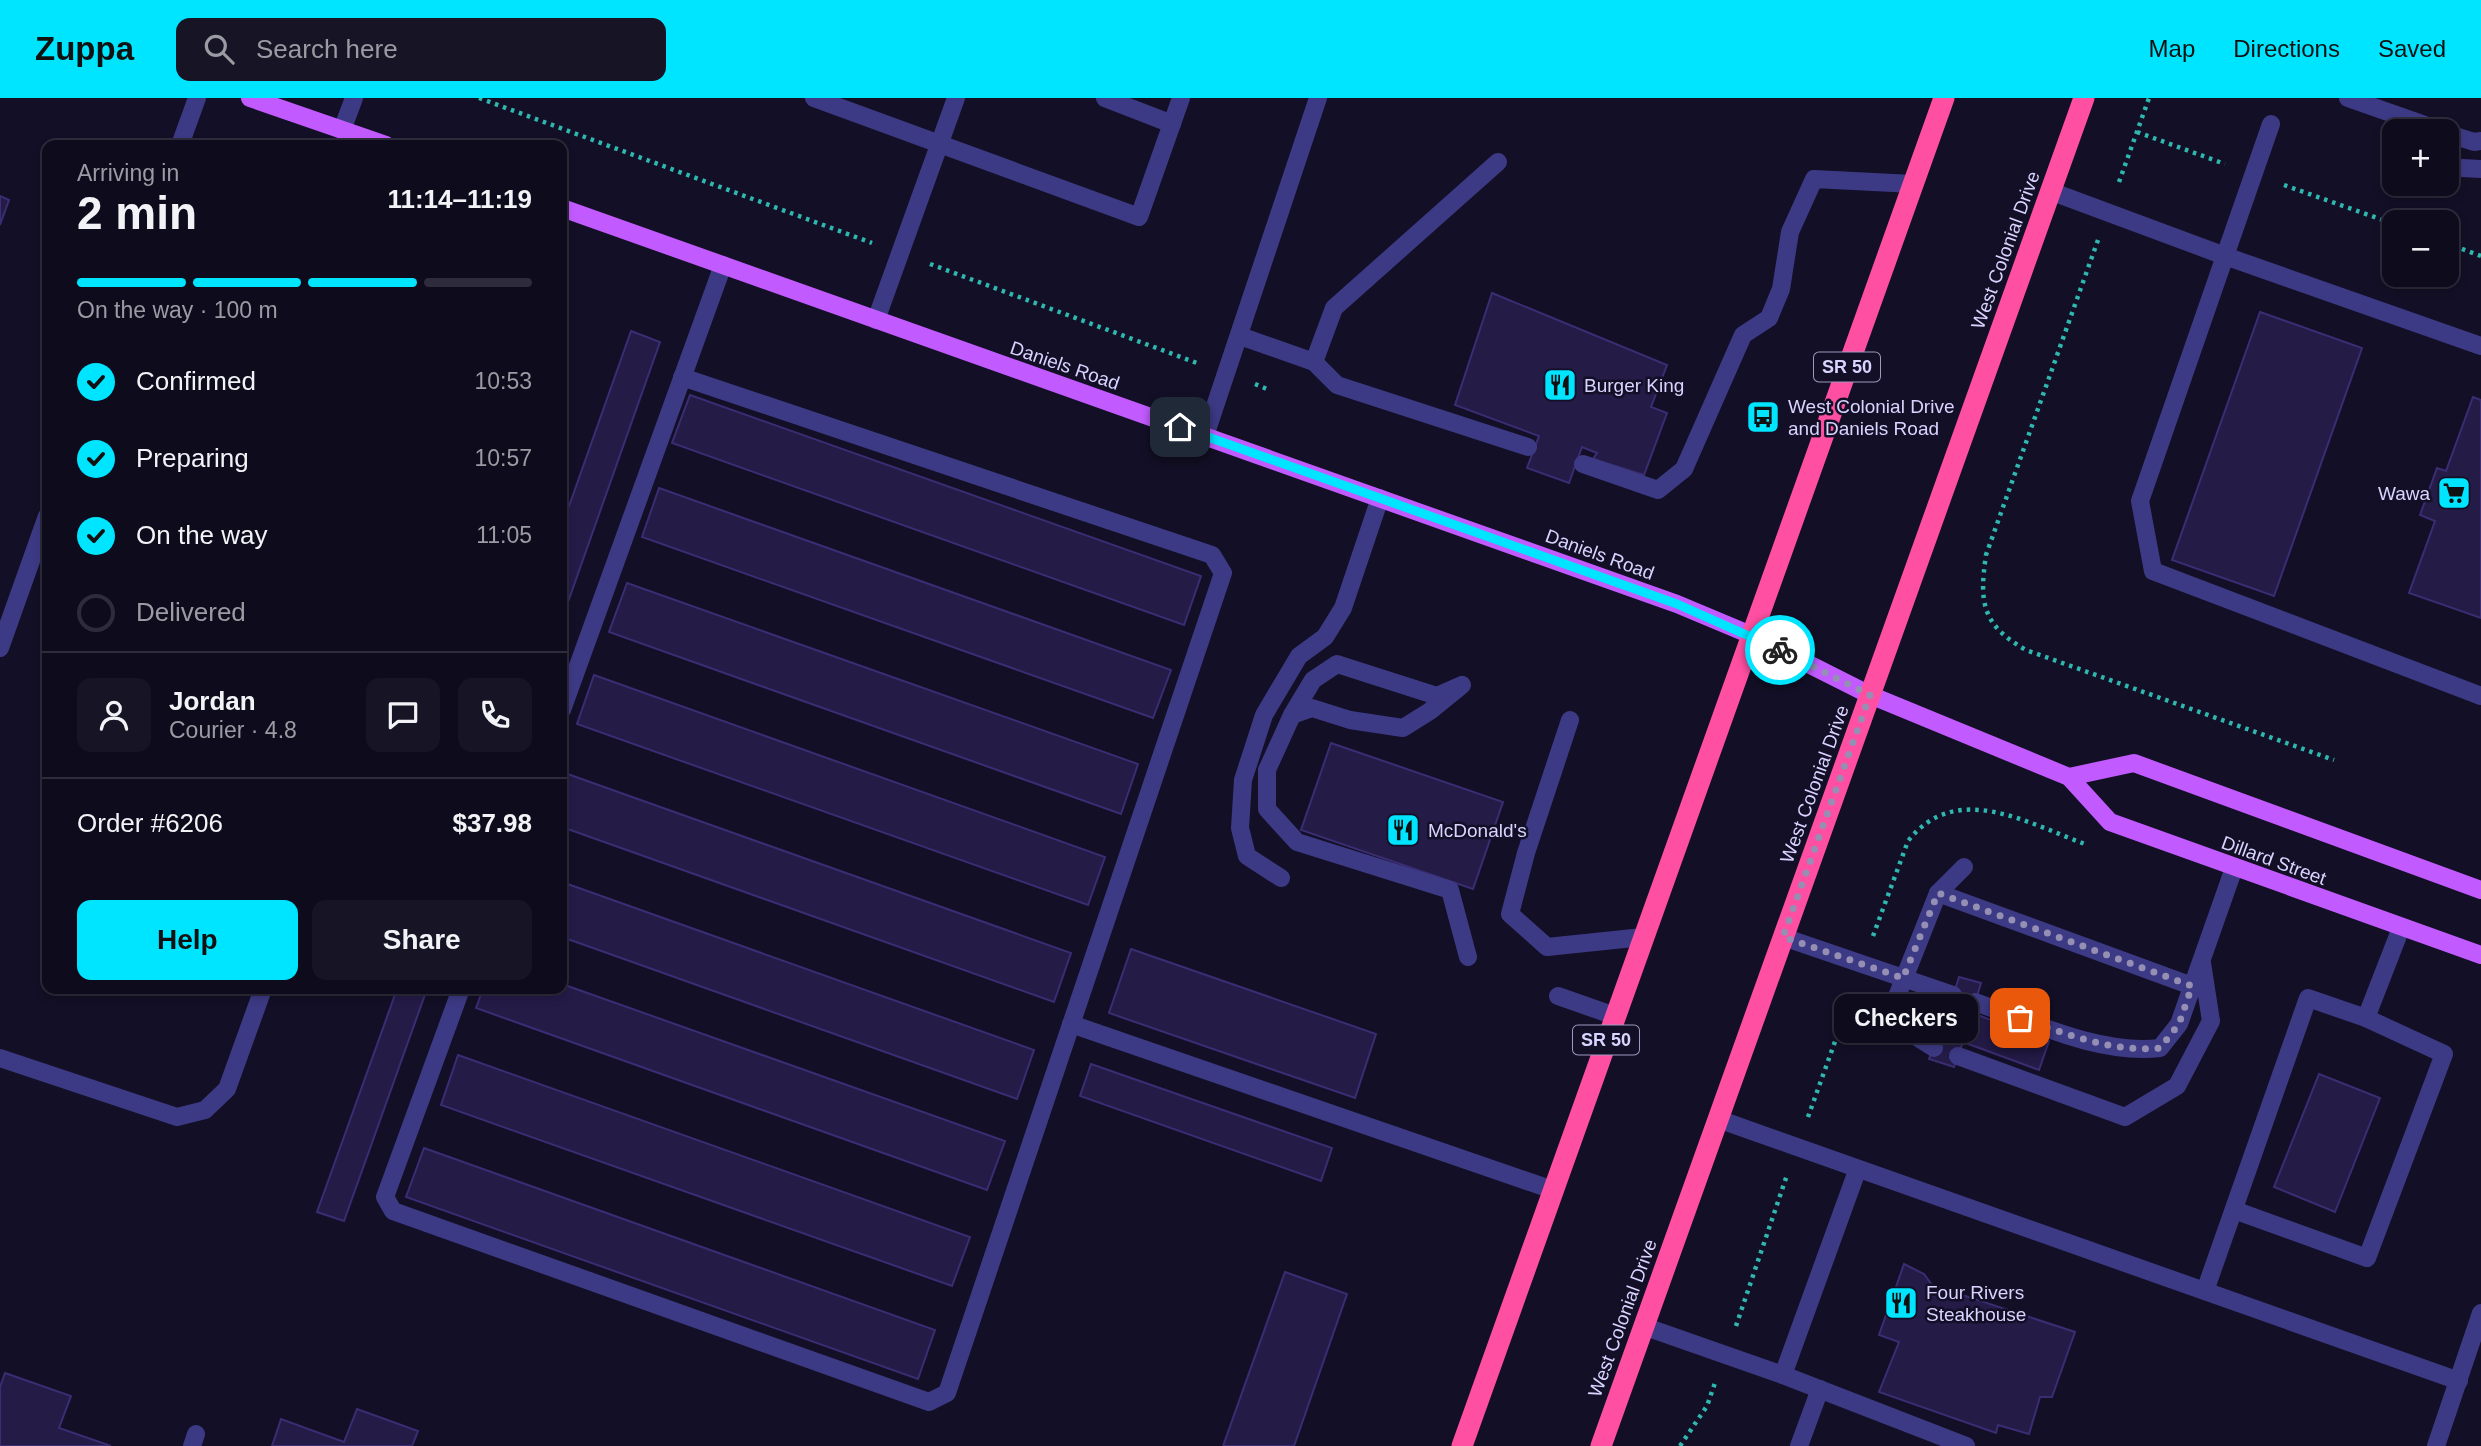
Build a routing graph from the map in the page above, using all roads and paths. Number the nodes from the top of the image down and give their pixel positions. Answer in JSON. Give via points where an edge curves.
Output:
{"nodes":[{"id":1,"x":197,"y":98,"type":"edge"},
{"id":2,"x":250,"y":98,"type":"edge"},
{"id":3,"x":354,"y":98,"type":"edge"},
{"id":4,"x":814,"y":98,"type":"edge"},
{"id":5,"x":956,"y":98,"type":"edge"},
{"id":6,"x":1105,"y":98,"type":"edge"},
{"id":7,"x":1181,"y":98,"type":"edge"},
{"id":8,"x":1318,"y":98,"type":"edge"},
{"id":9,"x":1944,"y":98,"type":"edge"},
{"id":10,"x":2084,"y":98,"type":"edge"},
{"id":11,"x":2149,"y":98,"type":"edge"},
{"id":12,"x":2348,"y":98,"type":"edge"},
{"id":13,"x":2407,"y":119,"type":"edge"},
{"id":14,"x":1172,"y":124,"type":"junction"},
{"id":15,"x":2271,"y":124,"type":"dead end"},
{"id":16,"x":342,"y":130,"type":"junction"},
{"id":17,"x":2137,"y":132,"type":"junction"},
{"id":18,"x":2459,"y":137,"type":"edge"},
{"id":19,"x":182,"y":140,"type":"edge"},
{"id":20,"x":371,"y":140,"type":"edge"},
{"id":21,"x":2481,"y":141,"type":"edge"},
{"id":22,"x":939,"y":144,"type":"junction"},
{"id":23,"x":1498,"y":162,"type":"dead end"},
{"id":24,"x":2462,"y":167,"type":"dead end"},
{"id":25,"x":2237,"y":169,"type":"dead end"},
{"id":26,"x":2481,"y":169,"type":"edge"},
{"id":27,"x":2280,"y":183,"type":"dead end"},
{"id":28,"x":1913,"y":184,"type":"junction"},
{"id":29,"x":2050,"y":191,"type":"junction"},
{"id":30,"x":567,"y":210,"type":"edge"},
{"id":31,"x":2108,"y":213,"type":"junction"},
{"id":32,"x":2382,"y":220,"type":"edge"},
{"id":33,"x":2459,"y":248,"type":"edge"},
{"id":34,"x":2225,"y":256,"type":"junction"},
{"id":35,"x":2481,"y":256,"type":"edge"},
{"id":36,"x":723,"y":265,"type":"junction"},
{"id":37,"x":876,"y":320,"type":"junction"},
{"id":38,"x":1240,"y":336,"type":"junction"},
{"id":39,"x":2481,"y":346,"type":"edge"},
{"id":40,"x":1314,"y":362,"type":"junction"},
{"id":41,"x":682,"y":377,"type":"junction"},
{"id":42,"x":1205,"y":436,"type":"junction"},
{"id":43,"x":1528,"y":447,"type":"dead end"},
{"id":44,"x":1583,"y":464,"type":"dead end"},
{"id":45,"x":1380,"y":498,"type":"junction"},
{"id":46,"x":42,"y":530,"type":"edge"},
{"id":47,"x":1751,"y":635,"type":"junction"},
{"id":48,"x":0,"y":648,"type":"edge"},
{"id":49,"x":1870,"y":695,"type":"junction"},
{"id":50,"x":567,"y":696,"type":"edge"},
{"id":51,"x":2481,"y":696,"type":"edge"},
{"id":52,"x":1292,"y":715,"type":"junction"},
{"id":53,"x":1570,"y":720,"type":"dead end"},
{"id":54,"x":2334,"y":760,"type":"dead end"},
{"id":55,"x":2069,"y":777,"type":"junction"},
{"id":56,"x":1964,"y":867,"type":"dead end"},
{"id":57,"x":2234,"y":868,"type":"junction"},
{"id":58,"x":1281,"y":877,"type":"dead end"},
{"id":59,"x":2481,"y":890,"type":"edge"},
{"id":60,"x":1938,"y":893,"type":"junction"},
{"id":61,"x":2401,"y":928,"type":"junction"},
{"id":62,"x":1643,"y":937,"type":"junction"},
{"id":63,"x":1783,"y":937,"type":"junction"},
{"id":64,"x":2481,"y":955,"type":"edge"},
{"id":65,"x":1468,"y":957,"type":"dead end"},
{"id":66,"x":2201,"y":959,"type":"junction"},
{"id":67,"x":1903,"y":978,"type":"junction"},
{"id":68,"x":2192,"y":986,"type":"junction"},
{"id":69,"x":261,"y":994,"type":"edge"},
{"id":70,"x":459,"y":994,"type":"edge"},
{"id":71,"x":1953,"y":995,"type":"dead end"},
{"id":72,"x":1558,"y":996,"type":"dead end"},
{"id":73,"x":1975,"y":1002,"type":"dead end"},
{"id":74,"x":1615,"y":1016,"type":"junction"},
{"id":75,"x":2366,"y":1018,"type":"junction"},
{"id":76,"x":1071,"y":1024,"type":"junction"},
{"id":77,"x":1934,"y":1048,"type":"dead end"},
{"id":78,"x":1958,"y":1056,"type":"dead end"},
{"id":79,"x":0,"y":1058,"type":"edge"},
{"id":80,"x":1718,"y":1119,"type":"junction"},
{"id":81,"x":1857,"y":1171,"type":"junction"},
{"id":82,"x":1553,"y":1191,"type":"junction"},
{"id":83,"x":2234,"y":1210,"type":"junction"},
{"id":84,"x":2205,"y":1291,"type":"junction"},
{"id":85,"x":2481,"y":1313,"type":"edge"},
{"id":86,"x":1643,"y":1326,"type":"junction"},
{"id":87,"x":1783,"y":1375,"type":"junction"},
{"id":88,"x":2459,"y":1381,"type":"junction"},
{"id":89,"x":1820,"y":1389,"type":"junction"},
{"id":90,"x":1462,"y":1446,"type":"edge"},
{"id":91,"x":1601,"y":1446,"type":"edge"},
{"id":92,"x":1799,"y":1446,"type":"edge"},
{"id":93,"x":1966,"y":1446,"type":"edge"},
{"id":94,"x":2435,"y":1446,"type":"edge"}],
"edges":[{"from":1,"to":19,"type":"lane"},
{"from":2,"to":16,"type":"main road"},
{"from":3,"to":16,"type":"lane"},
{"from":4,"to":22,"type":"lane"},
{"from":5,"to":22,"type":"lane"},
{"from":6,"to":14,"type":"lane"},
{"from":7,"to":14,"type":"lane"},
{"from":8,"to":38,"type":"lane"},
{"from":9,"to":28,"type":"highway","number":"SR 50"},
{"from":10,"to":29,"type":"highway","name":"West Colonial Drive"},
{"from":11,"to":17,"type":"path"},
{"from":12,"to":13,"type":"lane"},
{"from":14,"to":22,"type":"lane","via":[[1139,217]]},
{"from":15,"to":34,"type":"lane"},
{"from":16,"to":20,"type":"main road"},
{"from":17,"to":25,"type":"path"},
{"from":17,"to":31,"type":"path"},
{"from":18,"to":21,"type":"lane"},
{"from":22,"to":37,"type":"lane"},
{"from":23,"to":40,"type":"lane","via":[[1334,308]]},
{"from":24,"to":26,"type":"lane"},
{"from":27,"to":32,"type":"path"},
{"from":28,"to":44,"type":"lane","via":[[1814,179],[1790,232],[1780,289],[1769,318],[1743,335],[1684,469],[1658,490]]},
{"from":28,"to":47,"type":"highway","number":"SR 50"},
{"from":29,"to":31,"type":"lane"},
{"from":29,"to":49,"type":"highway","name":"West Colonial Drive"},
{"from":30,"to":36,"type":"main road","name":"Daniels Road"},
{"from":31,"to":34,"type":"lane"},
{"from":31,"to":54,"type":"path","via":[[1986,555],[1980,592],[1985,608],[2002,636],[2026,650]]},
{"from":33,"to":35,"type":"path"},
{"from":34,"to":39,"type":"lane"},
{"from":34,"to":51,"type":"lane","via":[[2140,501],[2153,571]]},
{"from":36,"to":37,"type":"main road","name":"Daniels Road"},
{"from":36,"to":41,"type":"lane"},
{"from":37,"to":42,"type":"main road","name":"Daniels Road"},
{"from":38,"to":40,"type":"lane"},
{"from":38,"to":42,"type":"lane"},
{"from":40,"to":43,"type":"lane","via":[[1337,384]]},
{"from":41,"to":50,"type":"lane"},
{"from":41,"to":76,"type":"lane","via":[[1212,555],[1223,573]]},
{"from":42,"to":45,"type":"main road","name":"Daniels Road"},
{"from":45,"to":47,"type":"main road","name":"Daniels Road"},
{"from":45,"to":58,"type":"lane","via":[[1343,608],[1325,637],[1299,656],[1264,715],[1243,780],[1240,828],[1247,856]]},
{"from":46,"to":48,"type":"lane"},
{"from":47,"to":49,"type":"main road","name":"Dillard Street"},
{"from":47,"to":62,"type":"highway","number":"SR 50"},
{"from":49,"to":55,"type":"main road","name":"Dillard Street"},
{"from":49,"to":63,"type":"highway","name":"West Colonial Drive"},
{"from":52,"to":52,"type":"lane","via":[[1312,708],[1349,720],[1403,727],[1462,685],[1437,696],[1337,664],[1313,680]]},
{"from":52,"to":65,"type":"lane","via":[[1267,770],[1266,809],[1297,842],[1450,890]]},
{"from":53,"to":62,"type":"lane","via":[[1525,853],[1510,914],[1547,947]]},
{"from":55,"to":57,"type":"main road","name":"Dillard Street","via":[[2110,822]]},
{"from":55,"to":59,"type":"main road","via":[[2134,763]]},
{"from":56,"to":60,"type":"lane"},
{"from":57,"to":61,"type":"main road","name":"Dillard Street"},
{"from":57,"to":66,"type":"lane"},
{"from":60,"to":67,"type":"lane"},
{"from":60,"to":68,"type":"lane"},
{"from":61,"to":64,"type":"main road","name":"Dillard Street"},
{"from":61,"to":75,"type":"lane"},
{"from":62,"to":74,"type":"highway","number":"SR 50"},
{"from":63,"to":67,"type":"lane"},
{"from":63,"to":80,"type":"highway","name":"West Colonial Drive"},
{"from":66,"to":68,"type":"lane"},
{"from":66,"to":78,"type":"lane","via":[[2211,1021],[2177,1086],[2125,1117]]},
{"from":67,"to":71,"type":"lane"},
{"from":67,"to":77,"type":"lane","via":[[1888,1019]]},
{"from":68,"to":73,"type":"lane","via":[[2179,1024],[2160,1048],[2137,1051],[2064,1034]]},
{"from":69,"to":79,"type":"lane","via":[[227,1090],[205,1110],[177,1117]]},
{"from":70,"to":76,"type":"lane","via":[[385,1197],[393,1211],[929,1402],[947,1393]]},
{"from":72,"to":74,"type":"lane"},
{"from":74,"to":82,"type":"highway","number":"SR 50"},
{"from":75,"to":83,"type":"lane","via":[[2308,998]]},
{"from":75,"to":83,"type":"lane","via":[[2444,1054],[2367,1258]]},
{"from":76,"to":82,"type":"lane"},
{"from":80,"to":81,"type":"lane"},
{"from":80,"to":86,"type":"highway","name":"West Colonial Drive"},
{"from":81,"to":84,"type":"lane"},
{"from":81,"to":87,"type":"lane"},
{"from":82,"to":90,"type":"highway","number":"SR 50"},
{"from":83,"to":84,"type":"lane"},
{"from":84,"to":88,"type":"lane"},
{"from":85,"to":88,"type":"lane"},
{"from":86,"to":87,"type":"lane"},
{"from":86,"to":91,"type":"highway","name":"West Colonial Drive"},
{"from":87,"to":89,"type":"lane"},
{"from":88,"to":94,"type":"lane"},
{"from":89,"to":92,"type":"lane"},
{"from":89,"to":93,"type":"lane"}]}
